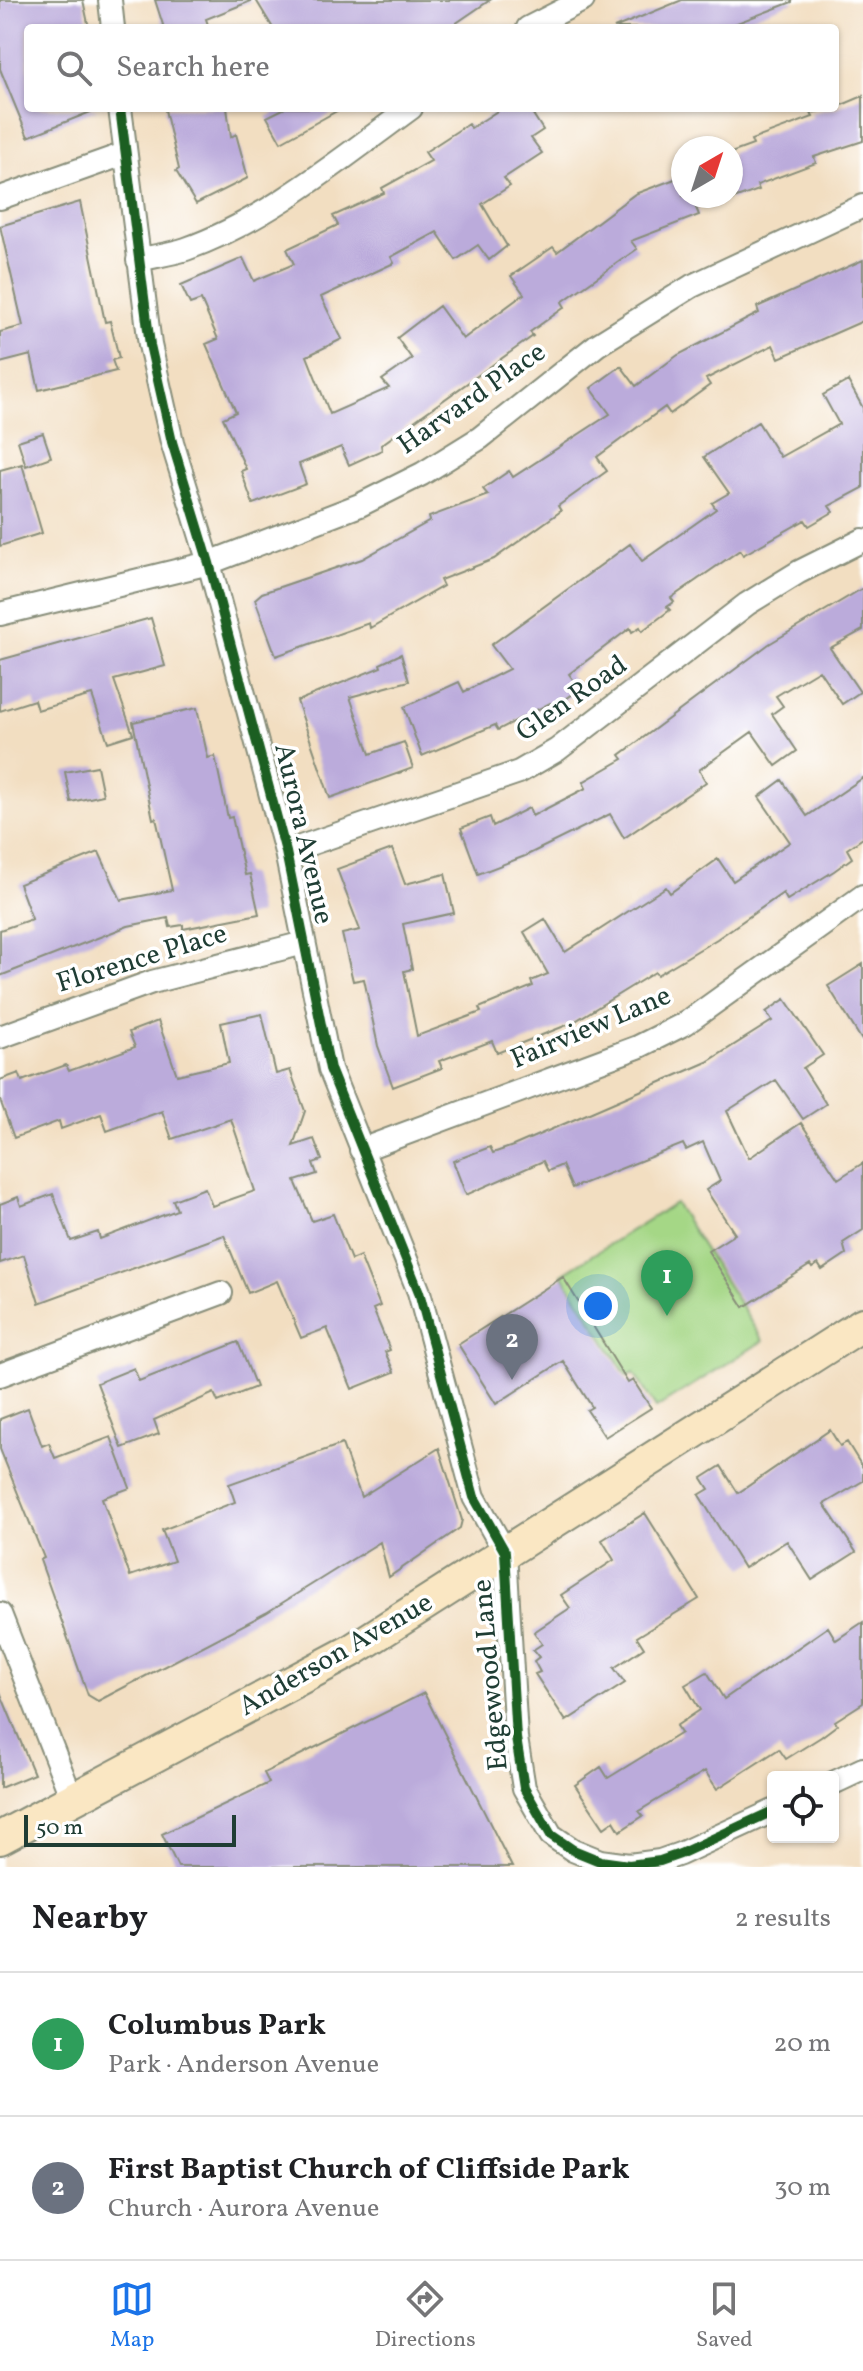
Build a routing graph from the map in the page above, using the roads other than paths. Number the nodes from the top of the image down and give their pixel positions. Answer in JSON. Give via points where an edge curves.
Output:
{"nodes":[{"id":1,"x":110,"y":0,"type":"edge"},
{"id":2,"x":583,"y":0,"type":"edge"},
{"id":3,"x":113,"y":24,"type":"edge"},
{"id":4,"x":536,"y":24,"type":"edge"},
{"id":5,"x":120,"y":112,"type":"edge"},
{"id":6,"x":405,"y":112,"type":"edge"},
{"id":7,"x":124,"y":154,"type":"junction"},
{"id":8,"x":0,"y":198,"type":"edge"},
{"id":9,"x":863,"y":206,"type":"edge"},
{"id":10,"x":138,"y":260,"type":"junction"},
{"id":11,"x":863,"y":540,"type":"edge"},
{"id":12,"x":209,"y":563,"type":"junction"},
{"id":13,"x":0,"y":614,"type":"edge"},
{"id":14,"x":286,"y":852,"type":"junction"},
{"id":15,"x":863,"y":896,"type":"edge"},
{"id":16,"x":304,"y":943,"type":"junction"},
{"id":17,"x":0,"y":1037,"type":"edge"},
{"id":18,"x":361,"y":1150,"type":"junction"},
{"id":19,"x":221,"y":1293,"type":"dead end"},
{"id":20,"x":863,"y":1324,"type":"edge"},
{"id":21,"x":0,"y":1375,"type":"edge"},
{"id":22,"x":505,"y":1552,"type":"junction"},
{"id":23,"x":0,"y":1614,"type":"edge"},
{"id":24,"x":863,"y":1769,"type":"edge"},
{"id":25,"x":839,"y":1780,"type":"edge"},
{"id":26,"x":72,"y":1799,"type":"junction"},
{"id":27,"x":767,"y":1814,"type":"edge"},
{"id":28,"x":0,"y":1838,"type":"edge"}],
"edges":[{"from":1,"to":3,"type":"street"},
{"from":2,"to":4,"type":"street"},
{"from":5,"to":7,"type":"street","name":"Aurora Avenue"},
{"from":6,"to":10,"type":"street","via":[[309,182],[220,234],[184,250]]},
{"from":7,"to":8,"type":"street"},
{"from":7,"to":10,"type":"street","name":"Aurora Avenue"},
{"from":9,"to":12,"type":"street","name":"Harvard Place","via":[[692,286],[628,324],[480,438],[422,474],[360,505]]},
{"from":10,"to":12,"type":"street","name":"Aurora Avenue","via":[[172,442]]},
{"from":11,"to":14,"type":"street","name":"Glen Road","via":[[747,604],[557,750],[519,772]]},
{"from":12,"to":13,"type":"street","name":"Harvard Place"},
{"from":12,"to":14,"type":"street","name":"Aurora Avenue"},
{"from":14,"to":16,"type":"street","name":"Aurora Avenue"},
{"from":15,"to":18,"type":"street","name":"Fairview Lane","via":[[686,1023],[638,1047]]},
{"from":16,"to":17,"type":"street","name":"Florence Place","via":[[152,982]]},
{"from":16,"to":18,"type":"street","name":"Aurora Avenue","via":[[330,1069]]},
{"from":18,"to":22,"type":"street","name":"Aurora Avenue","via":[[419,1292],[474,1497]]},
{"from":19,"to":21,"type":"street"},
{"from":20,"to":22,"type":"main road","name":"Anderson Avenue"},
{"from":22,"to":26,"type":"main road","name":"Anderson Avenue","via":[[351,1651]]},
{"from":22,"to":27,"type":"street","name":"Edgewood Lane","via":[[524,1788],[551,1835],[600,1861],[629,1865],[680,1854]]},
{"from":23,"to":26,"type":"street"},
{"from":24,"to":25,"type":"street"},
{"from":26,"to":28,"type":"main road","name":"Anderson Avenue"}]}
